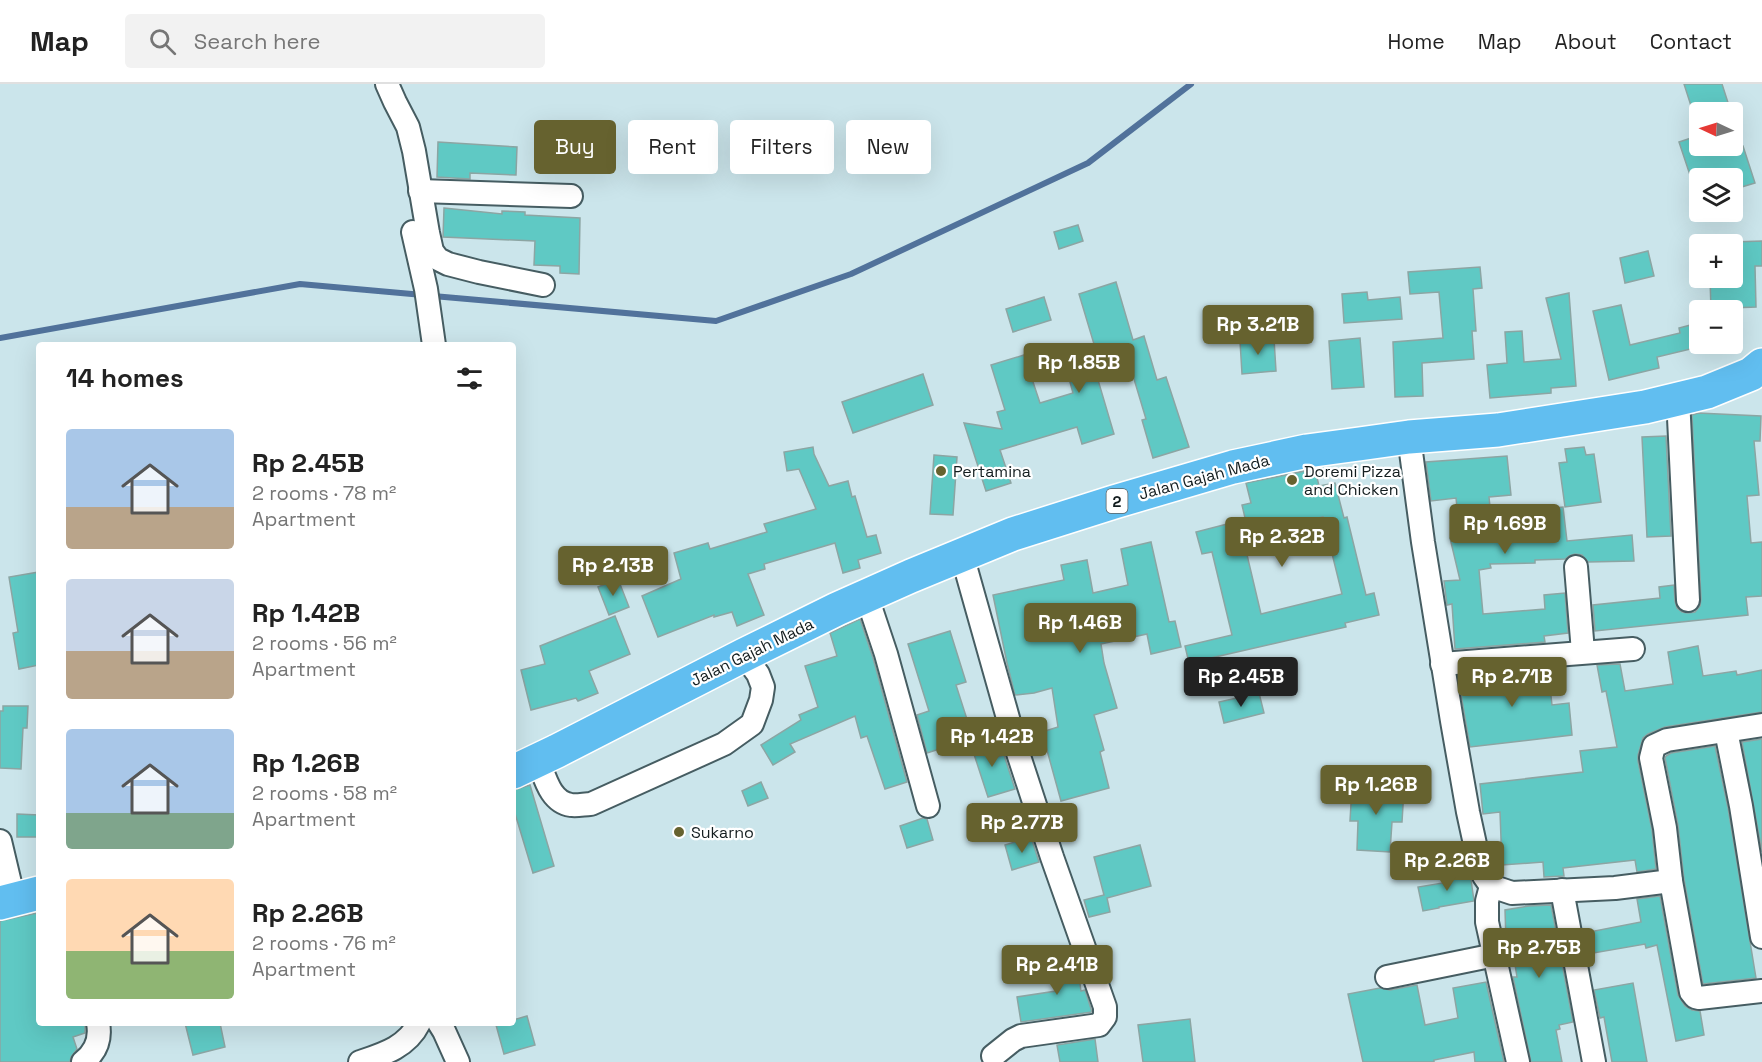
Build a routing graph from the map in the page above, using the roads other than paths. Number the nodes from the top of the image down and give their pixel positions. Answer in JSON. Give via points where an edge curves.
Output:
{"nodes":[{"id":1,"x":390,"y":91,"type":"edge"},
{"id":2,"x":420,"y":191,"type":"junction"},
{"id":3,"x":571,"y":196,"type":"dead end"},
{"id":4,"x":543,"y":285,"type":"dead end"},
{"id":5,"x":434,"y":342,"type":"edge"},
{"id":6,"x":1758,"y":375,"type":"edge"},
{"id":7,"x":1678,"y":398,"type":"junction"},
{"id":8,"x":1409,"y":437,"type":"junction"},
{"id":9,"x":962,"y":555,"type":"junction"},
{"id":10,"x":1576,"y":567,"type":"dead end"},
{"id":11,"x":867,"y":597,"type":"junction"},
{"id":12,"x":1688,"y":600,"type":"dead end"},
{"id":13,"x":1634,"y":649,"type":"dead end"},
{"id":14,"x":1583,"y":652,"type":"junction"},
{"id":15,"x":744,"y":655,"type":"junction"},
{"id":16,"x":1442,"y":664,"type":"junction"},
{"id":17,"x":1762,"y":725,"type":"edge"},
{"id":18,"x":1726,"y":731,"type":"junction"},
{"id":19,"x":526,"y":766,"type":"edge"},
{"id":20,"x":928,"y":806,"type":"dead end"},
{"id":21,"x":0,"y":841,"type":"edge"},
{"id":22,"x":1671,"y":881,"type":"junction"},
{"id":23,"x":1491,"y":885,"type":"junction"},
{"id":24,"x":1562,"y":890,"type":"junction"},
{"id":25,"x":18,"y":899,"type":"edge"},
{"id":26,"x":1762,"y":937,"type":"edge"},
{"id":27,"x":1495,"y":955,"type":"junction"},
{"id":28,"x":1387,"y":977,"type":"dead end"},
{"id":29,"x":1762,"y":991,"type":"edge"},
{"id":30,"x":98,"y":1026,"type":"edge"},
{"id":31,"x":417,"y":1026,"type":"edge"},
{"id":32,"x":441,"y":1026,"type":"edge"},
{"id":33,"x":993,"y":1056,"type":"dead end"},
{"id":34,"x":83,"y":1062,"type":"edge"},
{"id":35,"x":360,"y":1062,"type":"edge"},
{"id":36,"x":458,"y":1062,"type":"edge"},
{"id":37,"x":1518,"y":1062,"type":"edge"},
{"id":38,"x":1594,"y":1062,"type":"edge"}],
"edges":[{"from":1,"to":2,"type":"street","via":[[408,127]]},
{"from":1,"to":5,"type":"street"},
{"from":2,"to":3,"type":"street"},
{"from":2,"to":4,"type":"street","via":[[432,251],[438,259]]},
{"from":6,"to":7,"type":"highway","name":"Jalan Gajah Mada","number":"2"},
{"from":7,"to":8,"type":"highway","name":"Jalan Gajah Mada","number":"2","via":[[1541,425]]},
{"from":7,"to":12,"type":"street"},
{"from":8,"to":9,"type":"highway","name":"Jalan Gajah Mada","number":"2","via":[[1307,451],[1233,467],[1013,534]]},
{"from":8,"to":16,"type":"street"},
{"from":9,"to":11,"type":"highway","name":"Jalan Gajah Mada","number":"2"},
{"from":9,"to":33,"type":"street","via":[[1024,772],[1105,1007],[1100,1025],[1022,1036]]},
{"from":10,"to":14,"type":"street"},
{"from":11,"to":15,"type":"highway","name":"Jalan Gajah Mada","number":"2"},
{"from":11,"to":20,"type":"street"},
{"from":13,"to":14,"type":"street"},
{"from":14,"to":16,"type":"street"},
{"from":15,"to":19,"type":"highway","name":"Jalan Gajah Mada","number":"2"},
{"from":15,"to":19,"type":"street","via":[[763,687],[761,700],[752,724],[724,744],[591,804],[571,806],[557,800]]},
{"from":16,"to":23,"type":"street","via":[[1473,834],[1481,866]]},
{"from":17,"to":18,"type":"street"},
{"from":18,"to":22,"type":"street","via":[[1667,740],[1654,746],[1651,758]]},
{"from":18,"to":26,"type":"street"},
{"from":21,"to":25,"type":"street"},
{"from":22,"to":24,"type":"street"},
{"from":22,"to":29,"type":"street","via":[[1692,995],[1710,998]]},
{"from":23,"to":24,"type":"street","via":[[1512,892]]},
{"from":23,"to":27,"type":"street","via":[[1486,910]]},
{"from":24,"to":38,"type":"street"},
{"from":27,"to":28,"type":"street"},
{"from":27,"to":37,"type":"street"},
{"from":30,"to":34,"type":"street","via":[[96,1048]]},
{"from":31,"to":35,"type":"street","via":[[407,1041]]},
{"from":32,"to":36,"type":"street"}]}
